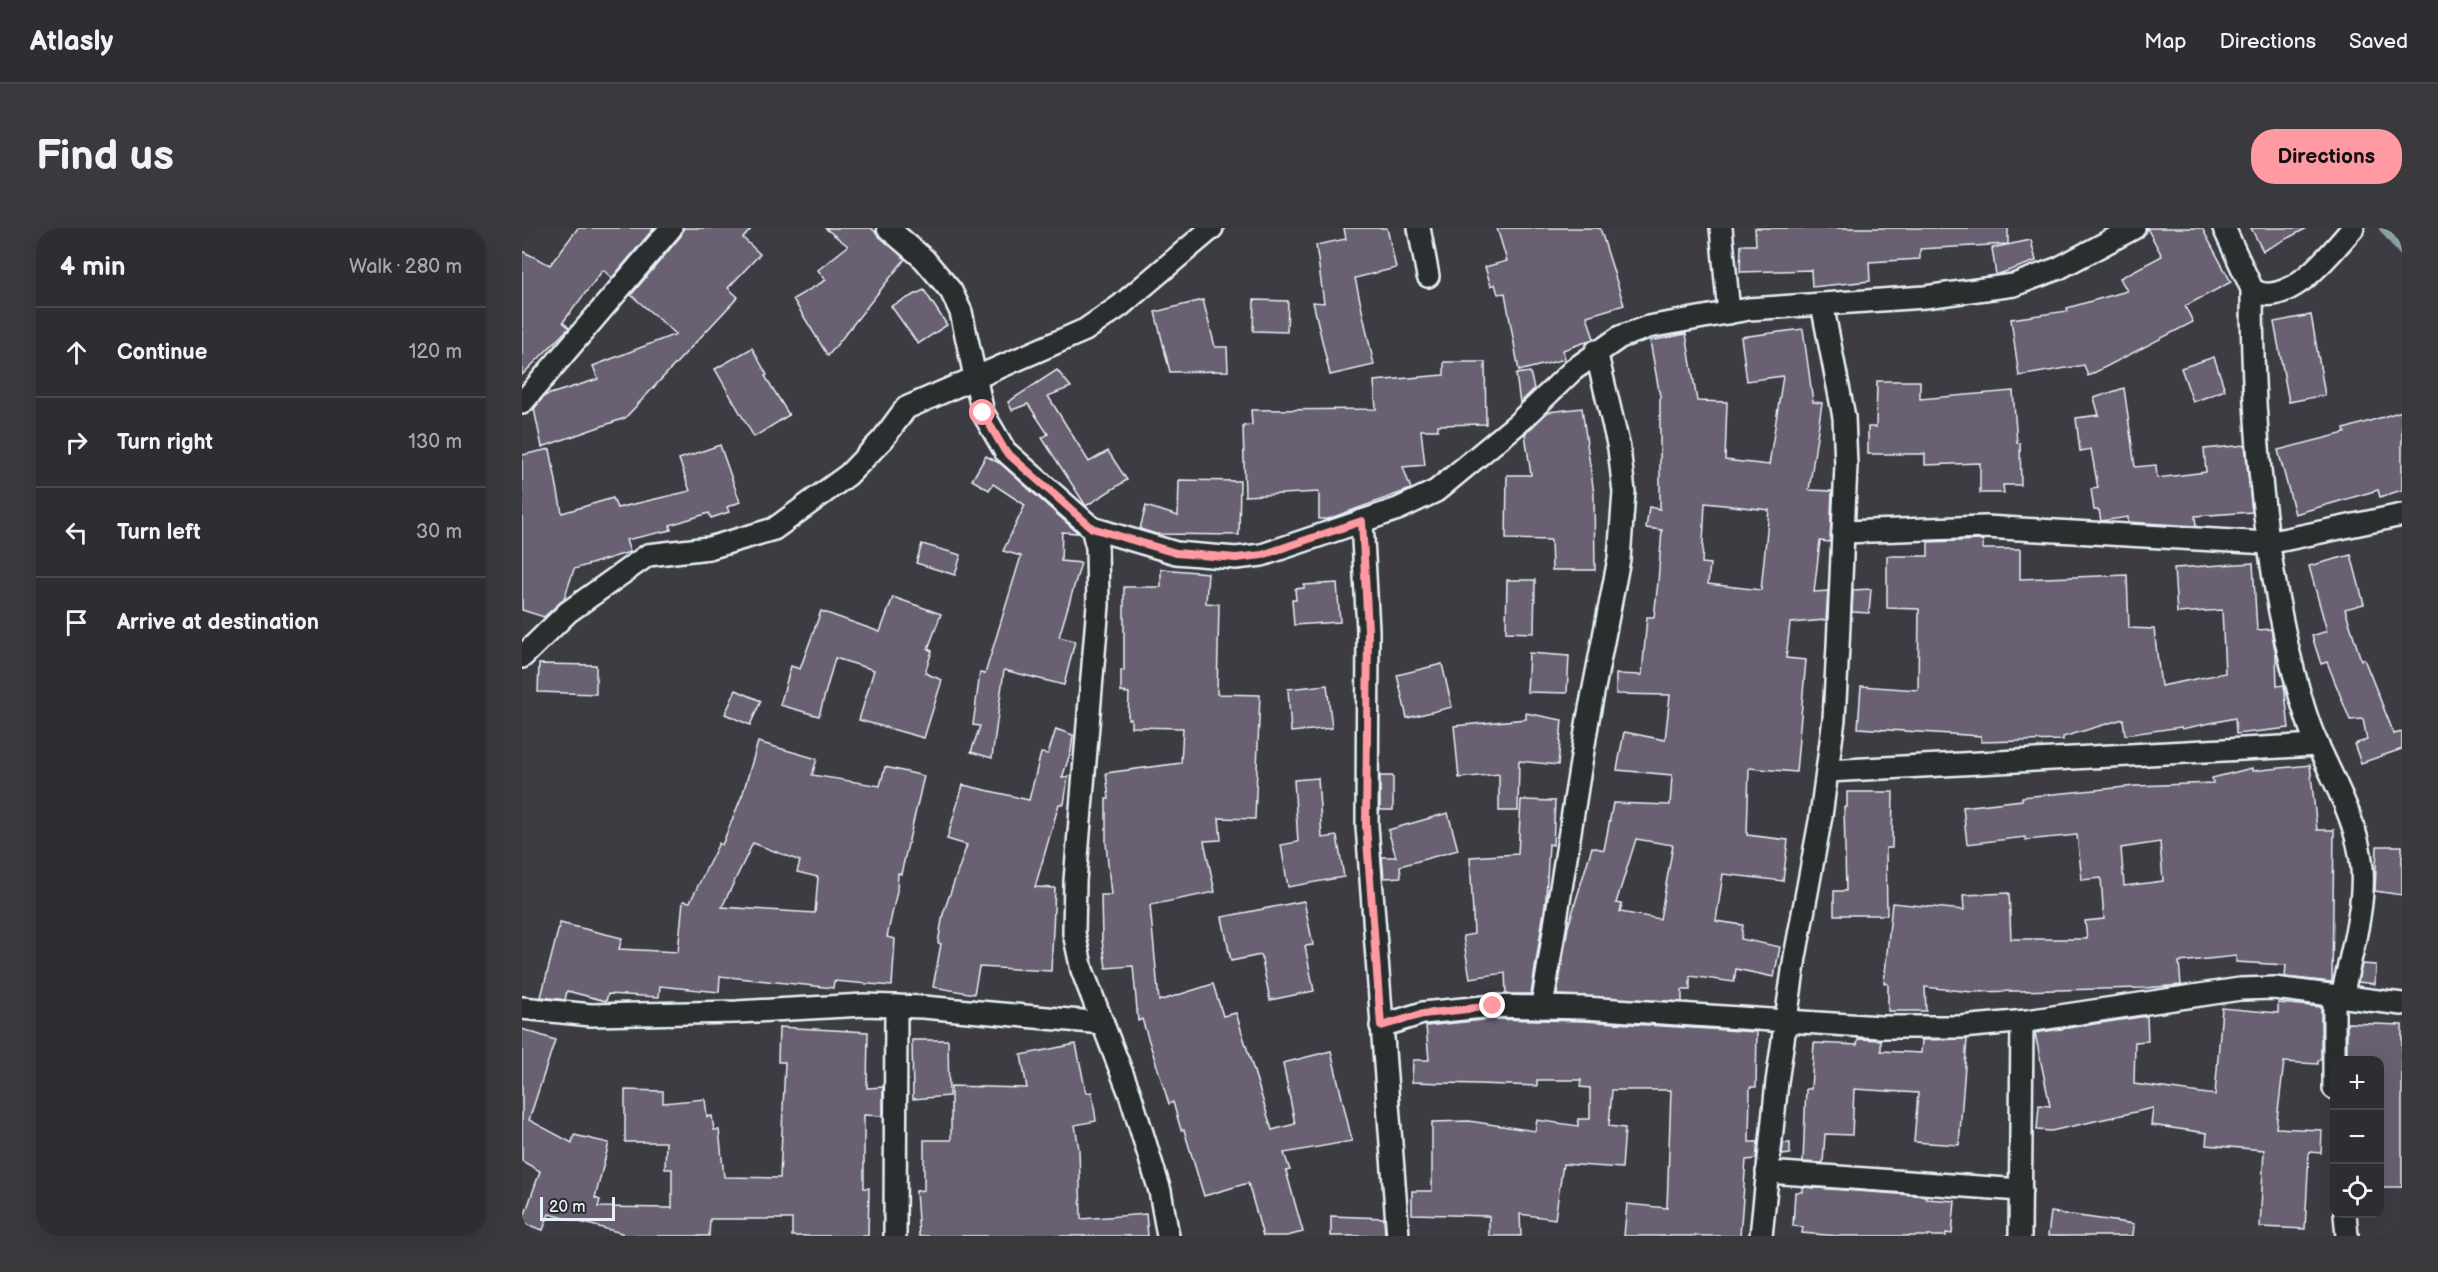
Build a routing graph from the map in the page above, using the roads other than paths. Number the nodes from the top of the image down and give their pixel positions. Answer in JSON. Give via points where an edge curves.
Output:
{"nodes":[{"id":1,"x":671,"y":228,"type":"edge"},
{"id":2,"x":888,"y":228,"type":"edge"},
{"id":3,"x":1212,"y":228,"type":"edge"},
{"id":4,"x":1419,"y":228,"type":"edge"},
{"id":5,"x":1720,"y":228,"type":"edge"},
{"id":6,"x":2134,"y":228,"type":"edge"},
{"id":7,"x":2224,"y":228,"type":"edge"},
{"id":8,"x":2353,"y":228,"type":"edge"},
{"id":9,"x":1428,"y":276,"type":"dead end"},
{"id":10,"x":2253,"y":289,"type":"junction"},
{"id":11,"x":1821,"y":304,"type":"junction"},
{"id":12,"x":1729,"y":312,"type":"junction"},
{"id":13,"x":1596,"y":351,"type":"junction"},
{"id":14,"x":975,"y":379,"type":"junction"},
{"id":15,"x":522,"y":404,"type":"edge"},
{"id":16,"x":2402,"y":515,"type":"edge"},
{"id":17,"x":1362,"y":521,"type":"junction"},
{"id":18,"x":1092,"y":528,"type":"junction"},
{"id":19,"x":1843,"y":531,"type":"junction"},
{"id":20,"x":2268,"y":543,"type":"junction"},
{"id":21,"x":522,"y":657,"type":"edge"},
{"id":22,"x":2318,"y":745,"type":"junction"},
{"id":23,"x":1827,"y":771,"type":"junction"},
{"id":24,"x":2338,"y":997,"type":"junction"},
{"id":25,"x":2402,"y":1004,"type":"edge"},
{"id":26,"x":896,"y":1006,"type":"junction"},
{"id":27,"x":1542,"y":1007,"type":"junction"},
{"id":28,"x":522,"y":1008,"type":"edge"},
{"id":29,"x":1786,"y":1019,"type":"junction"},
{"id":30,"x":2022,"y":1022,"type":"junction"},
{"id":31,"x":1103,"y":1023,"type":"junction"},
{"id":32,"x":1381,"y":1026,"type":"junction"},
{"id":33,"x":2335,"y":1056,"type":"edge"},
{"id":34,"x":1767,"y":1172,"type":"junction"},
{"id":35,"x":2021,"y":1190,"type":"junction"},
{"id":36,"x":2345,"y":1218,"type":"edge"},
{"id":37,"x":896,"y":1236,"type":"edge"},
{"id":38,"x":1168,"y":1236,"type":"edge"},
{"id":39,"x":1398,"y":1236,"type":"edge"},
{"id":40,"x":1761,"y":1236,"type":"edge"},
{"id":41,"x":2020,"y":1236,"type":"edge"},
{"id":42,"x":2347,"y":1236,"type":"edge"}],
"edges":[{"from":1,"to":15,"type":"street"},
{"from":2,"to":14,"type":"street","via":[[924,259],[951,291],[961,312]]},
{"from":3,"to":14,"type":"street","via":[[1120,306],[1085,330]]},
{"from":4,"to":9,"type":"street"},
{"from":5,"to":12,"type":"street"},
{"from":6,"to":11,"type":"street","via":[[2059,268],[2014,285],[1925,297]]},
{"from":7,"to":10,"type":"street"},
{"from":8,"to":10,"type":"street","via":[[2299,284],[2267,293]]},
{"from":10,"to":20,"type":"street","via":[[2253,348]]},
{"from":11,"to":12,"type":"street"},
{"from":11,"to":19,"type":"street","via":[[1844,417]]},
{"from":12,"to":13,"type":"street","via":[[1648,327]]},
{"from":13,"to":17,"type":"street","via":[[1445,485],[1398,509]]},
{"from":13,"to":27,"type":"street","via":[[1619,448],[1624,492],[1619,559],[1588,719]]},
{"from":14,"to":18,"type":"street","via":[[983,413],[1005,451]]},
{"from":14,"to":21,"type":"street","via":[[906,408],[848,475],[774,530],[709,548],[648,555],[568,612]]},
{"from":16,"to":20,"type":"street"},
{"from":17,"to":18,"type":"street","via":[[1262,555],[1236,558],[1176,553]]},
{"from":17,"to":32,"type":"street","via":[[1368,630],[1366,826]]},
{"from":18,"to":31,"type":"street","via":[[1097,547],[1098,605],[1074,933],[1082,969]]},
{"from":19,"to":20,"type":"street","via":[[1985,527]]},
{"from":19,"to":23,"type":"street","via":[[1839,646]]},
{"from":20,"to":22,"type":"street","via":[[2301,701]]},
{"from":22,"to":23,"type":"street"},
{"from":22,"to":24,"type":"street","via":[[2351,821],[2362,869],[2361,899]]},
{"from":23,"to":29,"type":"street"},
{"from":24,"to":25,"type":"street"},
{"from":24,"to":30,"type":"street","via":[[2274,988],[2240,989]]},
{"from":24,"to":33,"type":"street"},
{"from":26,"to":28,"type":"street","via":[[591,1015]]},
{"from":26,"to":31,"type":"street"},
{"from":26,"to":37,"type":"street"},
{"from":27,"to":29,"type":"street"},
{"from":27,"to":32,"type":"street","via":[[1493,1006],[1423,1014]]},
{"from":29,"to":30,"type":"street","via":[[1880,1027]]},
{"from":29,"to":34,"type":"street"},
{"from":30,"to":35,"type":"street"},
{"from":31,"to":38,"type":"street","via":[[1160,1191]]},
{"from":32,"to":39,"type":"street"},
{"from":34,"to":35,"type":"street"},
{"from":34,"to":40,"type":"street"},
{"from":35,"to":41,"type":"street"},
{"from":36,"to":42,"type":"street"}]}
